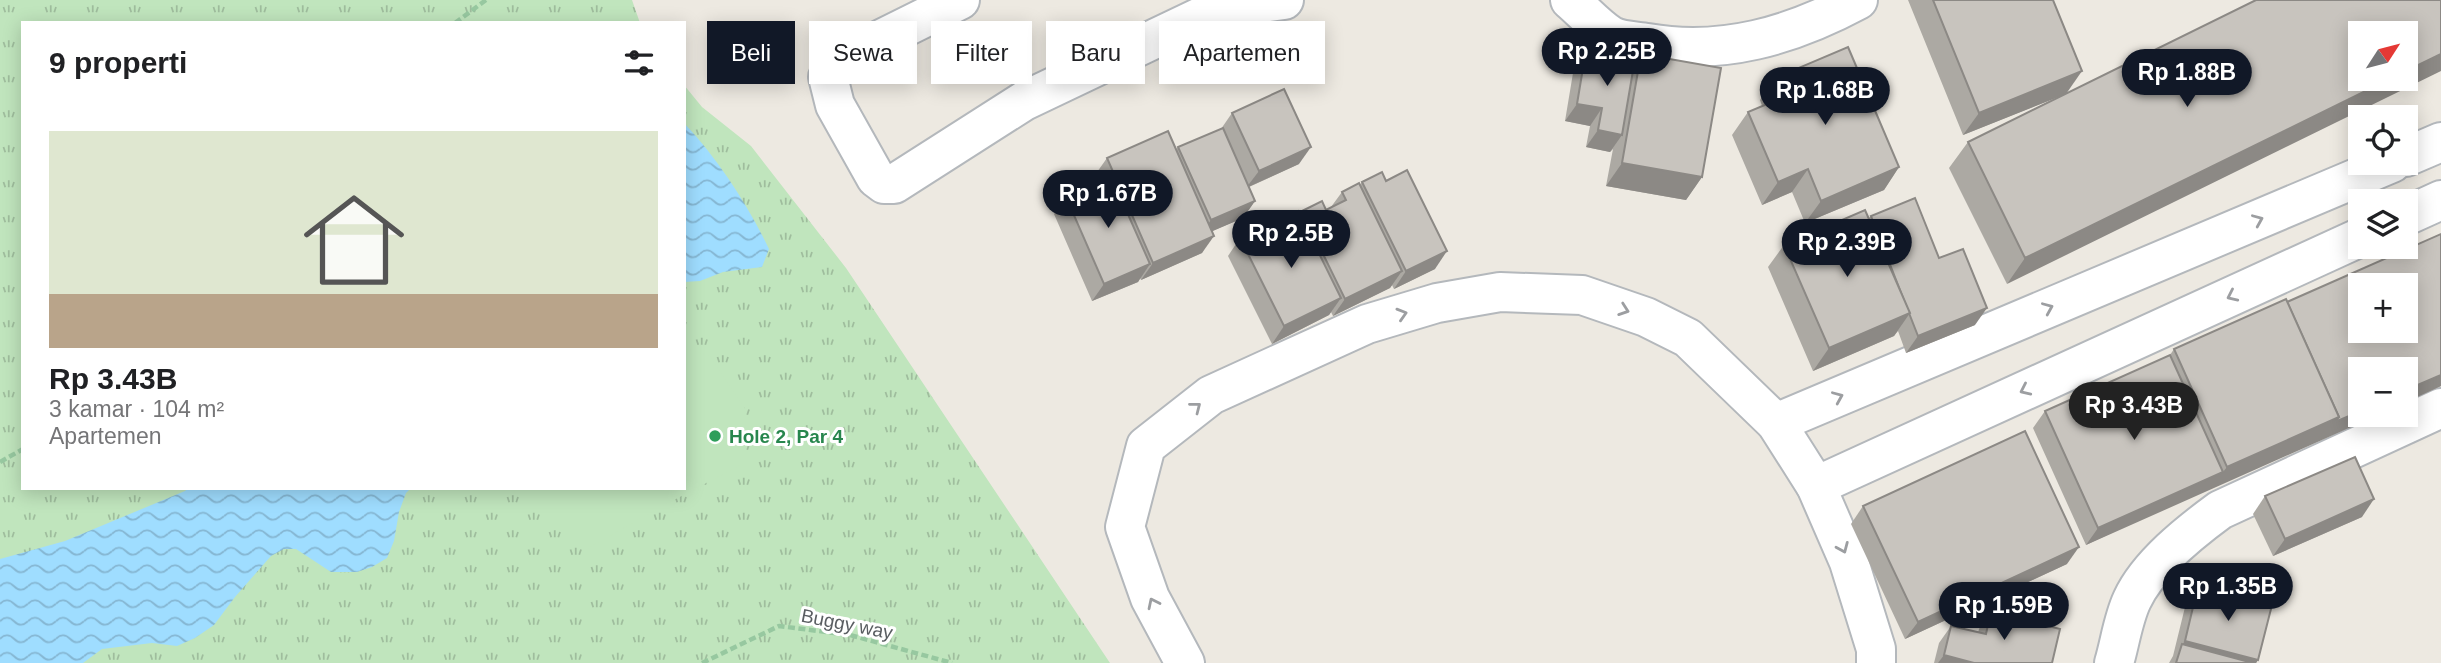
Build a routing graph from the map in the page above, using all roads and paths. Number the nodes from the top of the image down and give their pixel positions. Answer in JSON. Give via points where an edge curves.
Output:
{"nodes":[{"id":1,"x":485,"y":0,"type":"edge"},
{"id":2,"x":960,"y":0,"type":"edge"},
{"id":3,"x":1284,"y":0,"type":"edge"},
{"id":4,"x":1570,"y":0,"type":"edge"},
{"id":5,"x":1858,"y":0,"type":"edge"},
{"id":6,"x":458,"y":21,"type":"edge"},
{"id":7,"x":2441,"y":142,"type":"edge"},
{"id":8,"x":2418,"y":152,"type":"edge"},
{"id":9,"x":2364,"y":175,"type":"edge"},
{"id":10,"x":2441,"y":200,"type":"edge"},
{"id":11,"x":2418,"y":211,"type":"edge"},
{"id":12,"x":2348,"y":243,"type":"edge"},
{"id":13,"x":2441,"y":408,"type":"edge"},
{"id":14,"x":1776,"y":423,"type":"junction"},
{"id":15,"x":21,"y":450,"type":"edge"},
{"id":16,"x":0,"y":461,"type":"edge"},
{"id":17,"x":1816,"y":486,"type":"junction"},
{"id":18,"x":702,"y":663,"type":"edge"},
{"id":19,"x":952,"y":663,"type":"edge"},
{"id":20,"x":1185,"y":663,"type":"edge"},
{"id":21,"x":1876,"y":663,"type":"edge"},
{"id":22,"x":2114,"y":663,"type":"edge"}],
"edges":[{"from":1,"to":6,"type":"path"},
{"from":2,"to":3,"type":"street","via":[[837,61],[828,77],[835,105],[876,178],[884,184],[894,184],[1024,101],[1217,9]]},
{"from":4,"to":5,"type":"street","via":[[1612,37],[1670,47],[1721,47],[1768,38]]},
{"from":7,"to":8,"type":"street"},
{"from":14,"to":9,"type":"street","one_way":true},
{"from":10,"to":11,"type":"street"},
{"from":12,"to":17,"type":"street","one_way":true},
{"from":13,"to":22,"type":"street","via":[[2220,510],[2188,534],[2156,565],[2132,599]]},
{"from":14,"to":17,"type":"street"},
{"from":20,"to":14,"type":"street","one_way":true,"via":[[1150,598],[1125,527],[1146,446],[1211,395],[1367,324],[1437,303],[1500,292],[1582,295],[1646,317],[1688,338]]},
{"from":15,"to":16,"type":"path"},
{"from":17,"to":21,"type":"street","one_way":true,"via":[[1849,562],[1876,649]]},
{"from":18,"to":19,"type":"path","name":"Buggy way","via":[[779,626],[850,635]]}]}
